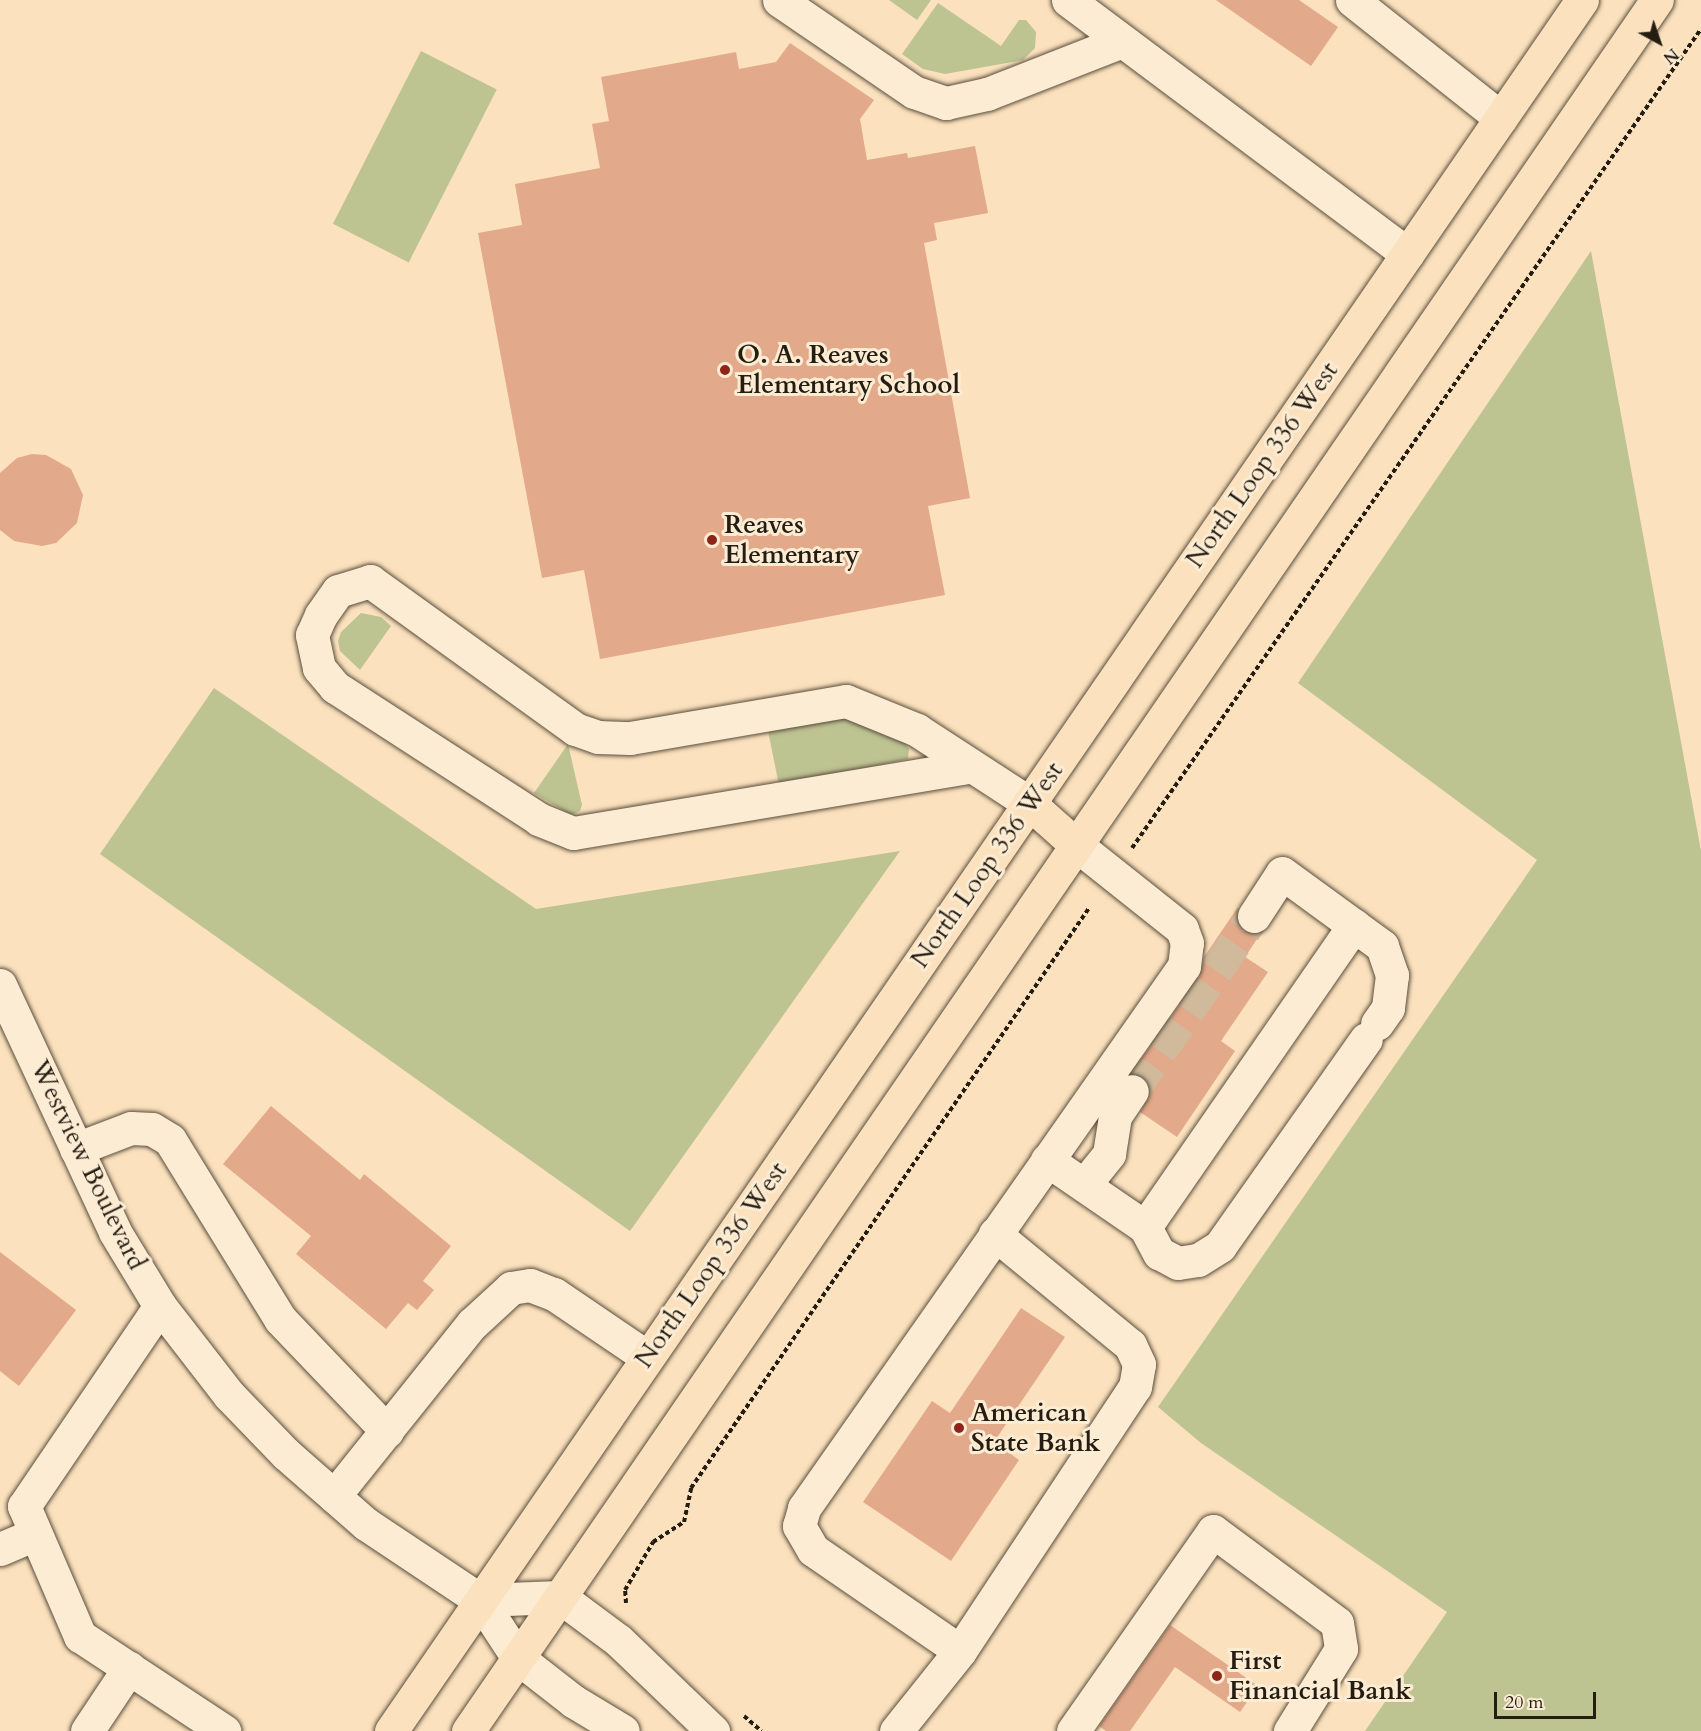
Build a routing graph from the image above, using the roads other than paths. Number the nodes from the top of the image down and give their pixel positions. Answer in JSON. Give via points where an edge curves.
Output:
{"nodes":[{"id":1,"x":779,"y":0,"type":"edge"},
{"id":2,"x":1068,"y":0,"type":"edge"},
{"id":3,"x":1352,"y":0,"type":"edge"},
{"id":4,"x":1582,"y":0,"type":"edge"},
{"id":5,"x":1657,"y":0,"type":"edge"},
{"id":6,"x":1122,"y":40,"type":"junction"},
{"id":7,"x":1501,"y":118,"type":"junction"},
{"id":8,"x":1408,"y":254,"type":"junction"},
{"id":9,"x":968,"y":767,"type":"junction"},
{"id":10,"x":1029,"y":803,"type":"junction"},
{"id":11,"x":1075,"y":844,"type":"junction"},
{"id":12,"x":1254,"y":916,"type":"tunnel mouth"},
{"id":13,"x":1354,"y":925,"type":"junction"},
{"id":14,"x":0,"y":985,"type":"edge"},
{"id":15,"x":1132,"y":1091,"type":"tunnel mouth"},
{"id":16,"x":76,"y":1149,"type":"junction"},
{"id":17,"x":1047,"y":1160,"type":"junction"},
{"id":18,"x":1084,"y":1185,"type":"junction"},
{"id":19,"x":1145,"y":1227,"type":"junction"},
{"id":20,"x":995,"y":1234,"type":"junction"},
{"id":21,"x":160,"y":1306,"type":"junction"},
{"id":22,"x":647,"y":1357,"type":"junction"},
{"id":23,"x":387,"y":1431,"type":"junction"},
{"id":24,"x":334,"y":1496,"type":"junction"},
{"id":25,"x":35,"y":1533,"type":"junction"},
{"id":26,"x":0,"y":1549,"type":"edge"},
{"id":27,"x":560,"y":1598,"type":"junction"},
{"id":28,"x":480,"y":1600,"type":"junction"},
{"id":29,"x":960,"y":1651,"type":"junction"},
{"id":30,"x":518,"y":1658,"type":"junction"},
{"id":31,"x":129,"y":1668,"type":"junction"},
{"id":32,"x":724,"y":1719,"type":"edge"},
{"id":33,"x":87,"y":1731,"type":"edge"},
{"id":34,"x":224,"y":1731,"type":"edge"},
{"id":35,"x":391,"y":1731,"type":"edge"},
{"id":36,"x":468,"y":1731,"type":"edge"},
{"id":37,"x":623,"y":1731,"type":"edge"},
{"id":38,"x":896,"y":1731,"type":"edge"},
{"id":39,"x":1074,"y":1731,"type":"edge"},
{"id":40,"x":1290,"y":1731,"type":"edge"}],
"edges":[{"from":1,"to":6,"type":"street","via":[[914,93],[946,103],[987,94]]},
{"from":2,"to":6,"type":"street"},
{"from":3,"to":7,"type":"street"},
{"from":4,"to":7,"type":"main road","name":"North Loop 336 West"},
{"from":5,"to":11,"type":"main road"},
{"from":6,"to":8,"type":"street"},
{"from":7,"to":8,"type":"main road","name":"North Loop 336 West"},
{"from":8,"to":10,"type":"main road","name":"North Loop 336 West"},
{"from":9,"to":9,"type":"street","via":[[917,730],[846,701],[630,738],[598,737],[575,729],[370,581],[339,591],[312,635],[319,668],[335,687],[539,819],[573,833]]},
{"from":9,"to":10,"type":"street"},
{"from":10,"to":11,"type":"main road"},
{"from":10,"to":22,"type":"main road","name":"North Loop 336 West"},
{"from":11,"to":17,"type":"street","via":[[1173,920],[1187,943],[1184,966]]},
{"from":11,"to":27,"type":"main road"},
{"from":12,"to":13,"type":"street","via":[[1282,873]]},
{"from":13,"to":19,"type":"street"},
{"from":13,"to":19,"type":"street","via":[[1382,946],[1392,975],[1388,1008],[1220,1246],[1198,1260],[1178,1263],[1159,1253]]},
{"from":14,"to":16,"type":"street","name":"Westview Boulevard"},
{"from":15,"to":18,"type":"street","via":[[1116,1116],[1109,1154]]},
{"from":16,"to":21,"type":"street","name":"Westview Boulevard","via":[[115,1232]]},
{"from":16,"to":23,"type":"street","via":[[131,1128],[152,1129],[170,1140],[280,1319]]},
{"from":17,"to":18,"type":"street"},
{"from":17,"to":20,"type":"street"},
{"from":18,"to":19,"type":"street"},
{"from":20,"to":29,"type":"street","via":[[1130,1345],[1139,1364],[1135,1387]]},
{"from":20,"to":29,"type":"street","via":[[804,1508],[799,1526],[813,1550]]},
{"from":21,"to":24,"type":"street","name":"Westview Boulevard","via":[[229,1395]]},
{"from":21,"to":25,"type":"street","via":[[24,1506]]},
{"from":22,"to":23,"type":"street","via":[[554,1294],[530,1285],[511,1288],[472,1324]]},
{"from":22,"to":28,"type":"main road","name":"North Loop 336 West"},
{"from":23,"to":24,"type":"street"},
{"from":24,"to":28,"type":"street","name":"Westview Boulevard","via":[[366,1524]]},
{"from":25,"to":26,"type":"street"},
{"from":25,"to":31,"type":"street","via":[[80,1636]]},
{"from":27,"to":28,"type":"street"},
{"from":27,"to":30,"type":"main road"},
{"from":27,"to":32,"type":"street"},
{"from":28,"to":30,"type":"street","name":"Westview Boulevard"},
{"from":28,"to":35,"type":"main road","name":"North Loop 336 West"},
{"from":29,"to":38,"type":"street"},
{"from":30,"to":36,"type":"main road"},
{"from":30,"to":37,"type":"street","name":"Westview Boulevard","via":[[573,1701]]},
{"from":31,"to":33,"type":"street"},
{"from":31,"to":34,"type":"street"},
{"from":39,"to":40,"type":"street","via":[[1213,1531],[1337,1623],[1341,1649]]}]}
